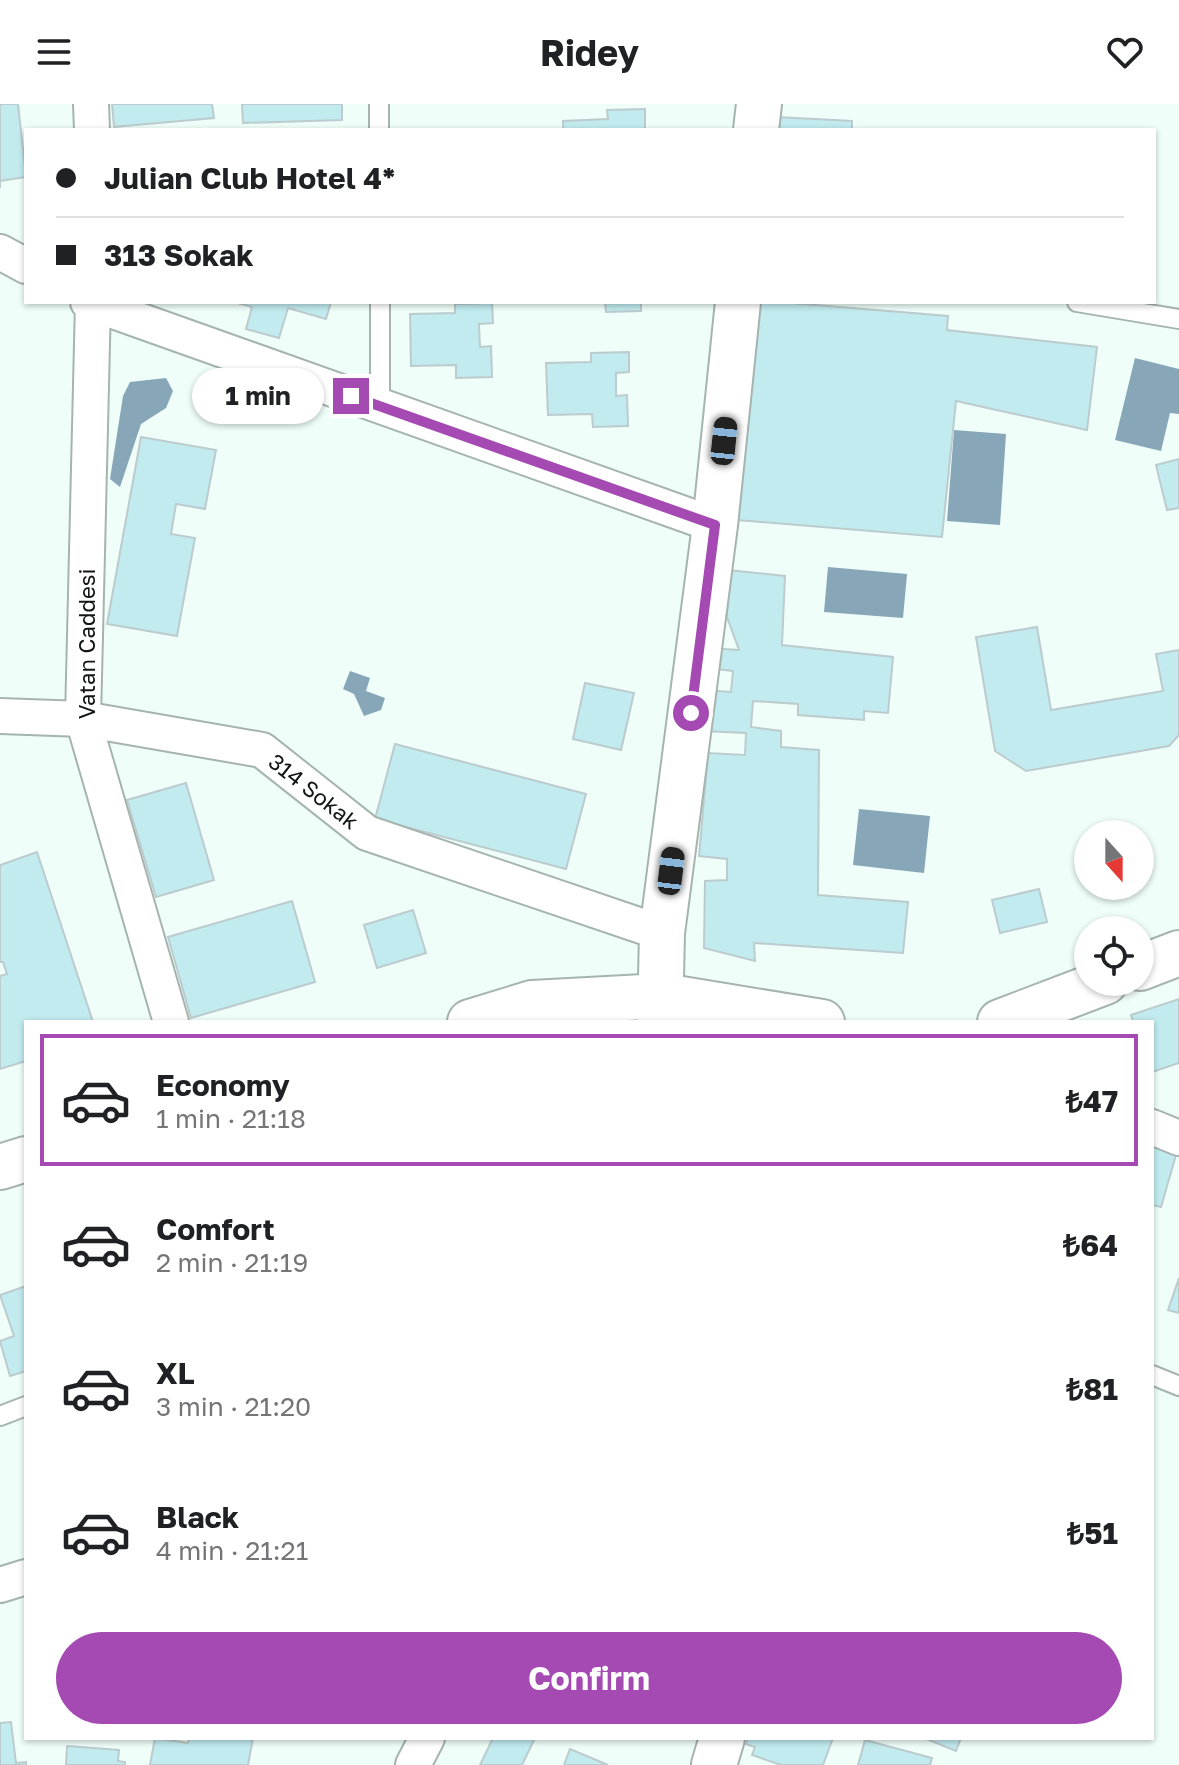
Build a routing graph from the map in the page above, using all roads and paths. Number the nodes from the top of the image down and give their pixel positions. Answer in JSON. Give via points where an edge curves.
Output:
{"nodes":[{"id":1,"x":91,"y":104,"type":"edge"},
{"id":2,"x":379,"y":104,"type":"edge"},
{"id":3,"x":759,"y":104,"type":"edge"},
{"id":4,"x":92,"y":128,"type":"edge"},
{"id":5,"x":379,"y":128,"type":"edge"},
{"id":6,"x":756,"y":128,"type":"edge"},
{"id":7,"x":0,"y":252,"type":"edge"},
{"id":8,"x":24,"y":265,"type":"edge"},
{"id":9,"x":91,"y":304,"type":"edge"},
{"id":10,"x":94,"y":304,"type":"edge"},
{"id":11,"x":380,"y":304,"type":"edge"},
{"id":12,"x":738,"y":304,"type":"edge"},
{"id":13,"x":1089,"y":304,"type":"edge"},
{"id":14,"x":1179,"y":319,"type":"edge"},
{"id":15,"x":380,"y":406,"type":"junction"},
{"id":16,"x":715,"y":525,"type":"junction"},
{"id":17,"x":0,"y":716,"type":"edge"},
{"id":18,"x":83,"y":719,"type":"junction"},
{"id":19,"x":662,"y":933,"type":"junction"},
{"id":20,"x":1179,"y":953,"type":"edge"},
{"id":21,"x":1154,"y":963,"type":"edge"},
{"id":22,"x":1074,"y":994,"type":"edge"},
{"id":23,"x":661,"y":1009,"type":"edge"},
{"id":24,"x":170,"y":1020,"type":"edge"},
{"id":25,"x":477,"y":1020,"type":"edge"},
{"id":26,"x":797,"y":1020,"type":"edge"},
{"id":27,"x":1005,"y":1020,"type":"edge"},
{"id":28,"x":1154,"y":1128,"type":"edge"},
{"id":29,"x":1179,"y":1138,"type":"edge"},
{"id":30,"x":24,"y":1160,"type":"edge"},
{"id":31,"x":0,"y":1167,"type":"edge"},
{"id":32,"x":1154,"y":1376,"type":"edge"},
{"id":33,"x":1179,"y":1386,"type":"edge"},
{"id":34,"x":24,"y":1407,"type":"edge"},
{"id":35,"x":0,"y":1416,"type":"edge"},
{"id":36,"x":24,"y":1578,"type":"edge"},
{"id":37,"x":0,"y":1585,"type":"edge"},
{"id":38,"x":426,"y":1740,"type":"edge"},
{"id":39,"x":721,"y":1740,"type":"edge"},
{"id":40,"x":413,"y":1765,"type":"edge"},
{"id":41,"x":714,"y":1765,"type":"edge"}],
"edges":[{"from":1,"to":4,"type":"street"},
{"from":2,"to":5,"type":"lane"},
{"from":3,"to":6,"type":"street"},
{"from":7,"to":8,"type":"street"},
{"from":9,"to":18,"type":"street","name":"Vatan Caddesi"},
{"from":10,"to":15,"type":"street"},
{"from":11,"to":15,"type":"lane"},
{"from":12,"to":16,"type":"street"},
{"from":13,"to":14,"type":"lane"},
{"from":15,"to":16,"type":"street"},
{"from":16,"to":19,"type":"street"},
{"from":17,"to":18,"type":"street","name":"314 Sokak"},
{"from":18,"to":19,"type":"street","name":"314 Sokak","via":[[262,750],[367,833]]},
{"from":18,"to":24,"type":"street","name":"Vatan Caddesi"},
{"from":19,"to":23,"type":"street"},
{"from":20,"to":21,"type":"street"},
{"from":22,"to":27,"type":"street"},
{"from":23,"to":25,"type":"street","via":[[532,1003]]},
{"from":23,"to":26,"type":"street"},
{"from":28,"to":29,"type":"street"},
{"from":30,"to":31,"type":"street"},
{"from":32,"to":33,"type":"lane"},
{"from":34,"to":35,"type":"lane"},
{"from":36,"to":37,"type":"street"},
{"from":38,"to":40,"type":"street"},
{"from":39,"to":41,"type":"street"}]}
